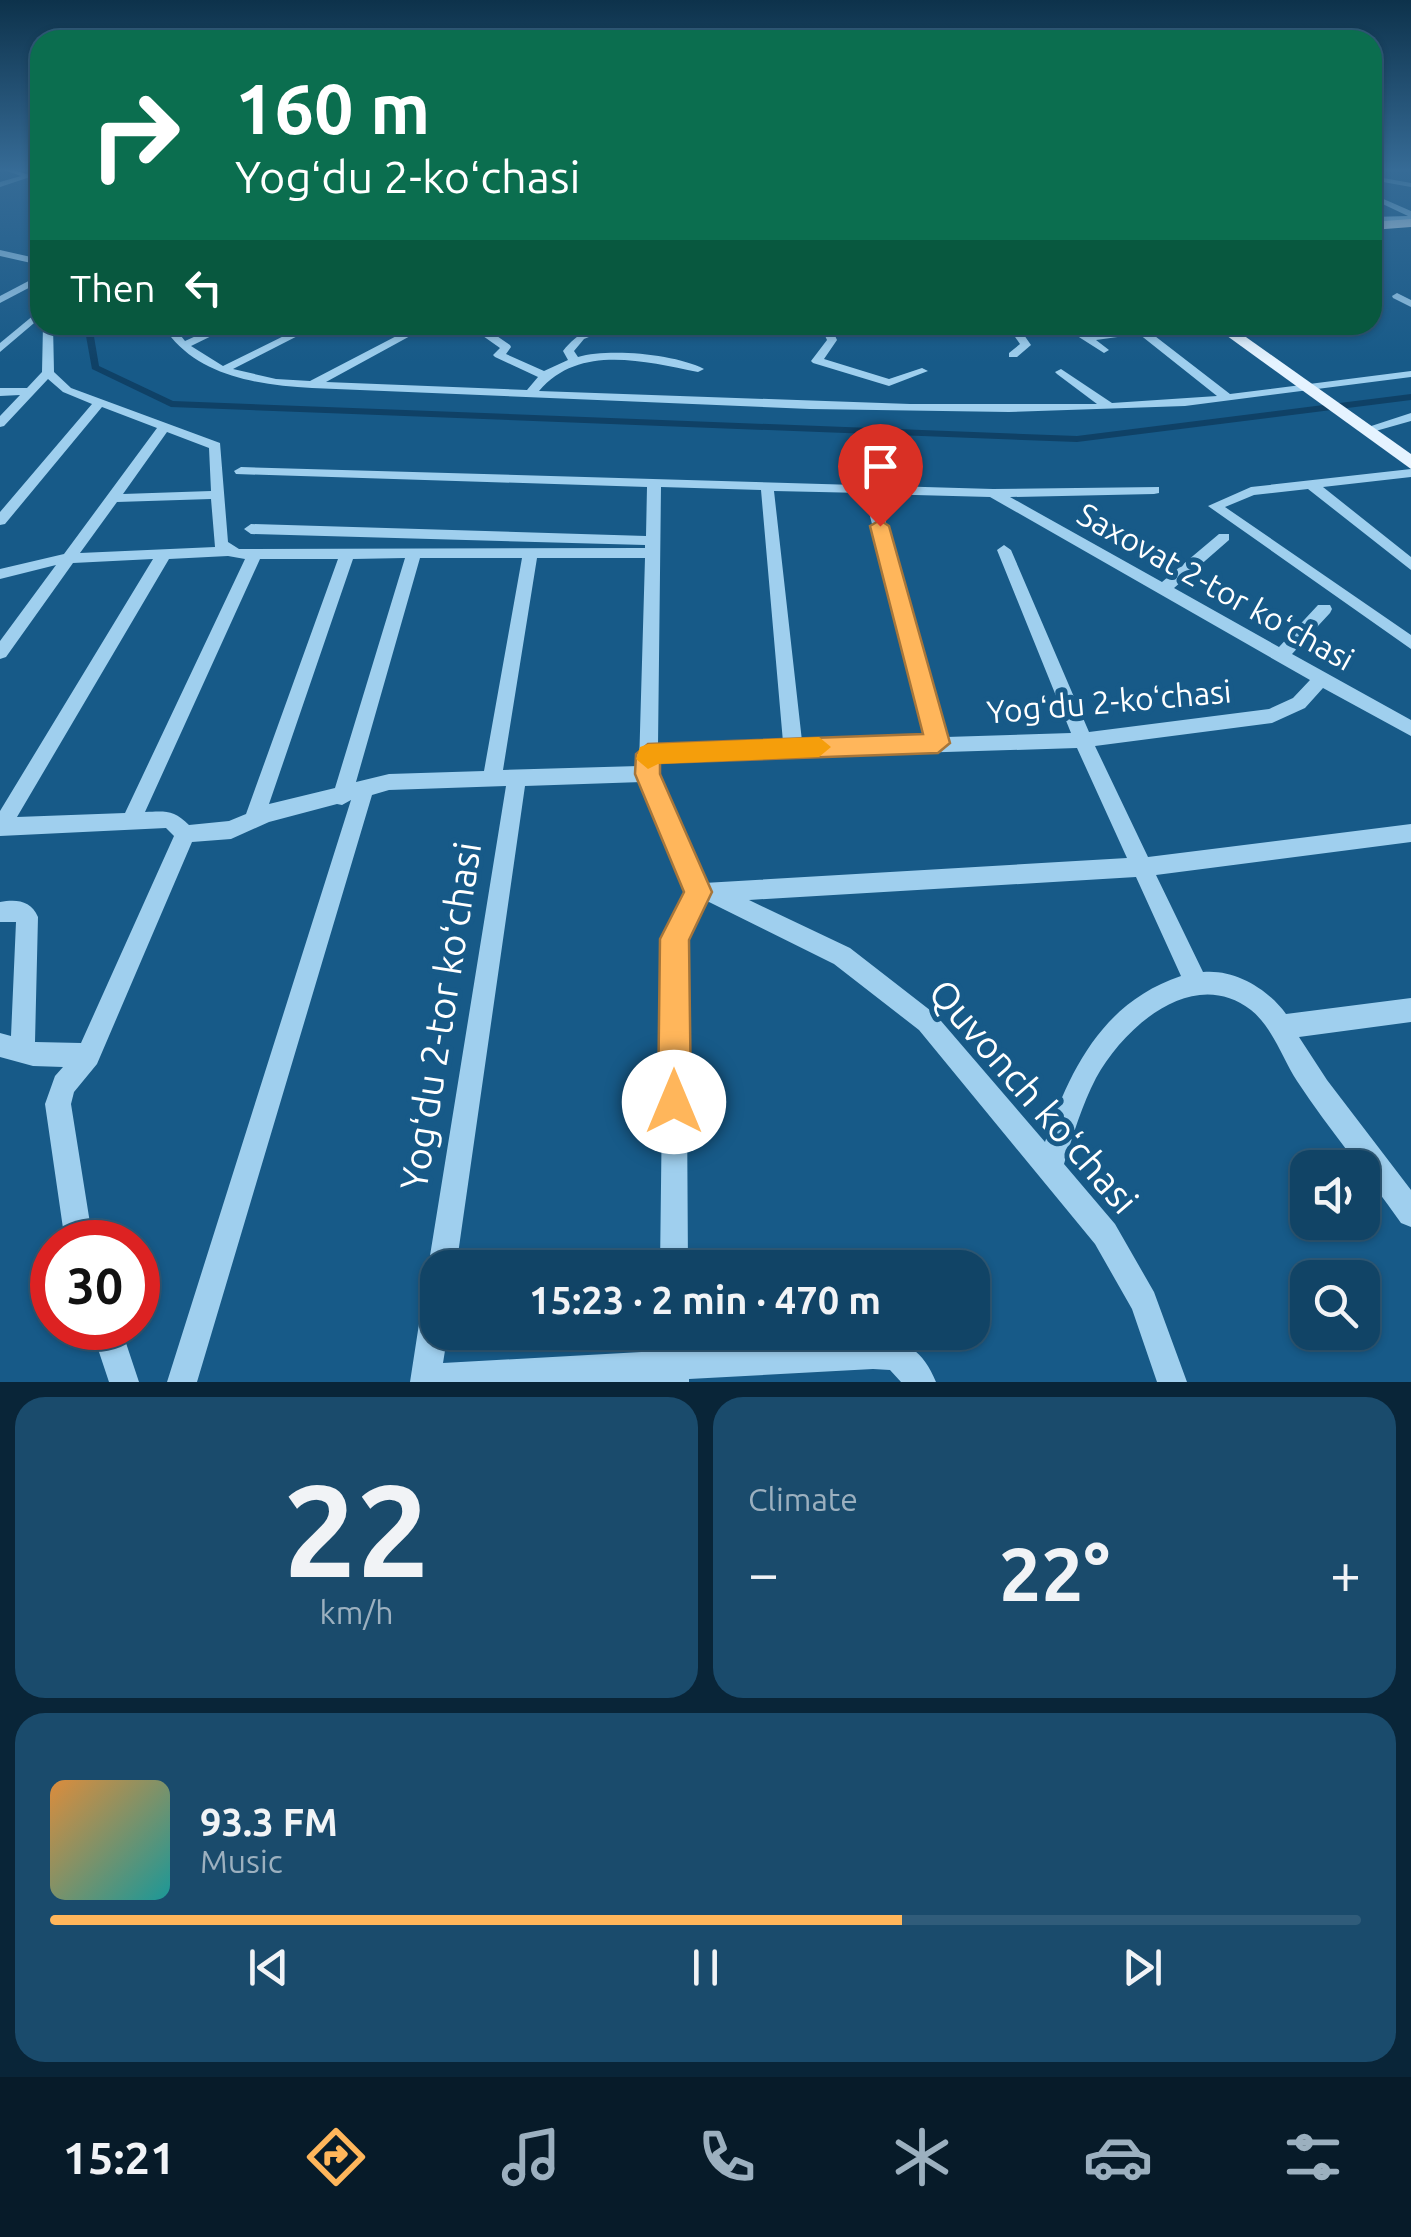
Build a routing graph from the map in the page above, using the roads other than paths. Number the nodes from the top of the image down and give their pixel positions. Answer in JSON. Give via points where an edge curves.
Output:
{"nodes":[{"id":1,"x":0,"y":254,"type":"edge"},
{"id":2,"x":30,"y":260,"type":"edge"},
{"id":3,"x":30,"y":284,"type":"edge"},
{"id":4,"x":1397,"y":296,"type":"dead end"},
{"id":5,"x":0,"y":300,"type":"edge"},
{"id":6,"x":1411,"y":304,"type":"edge"},
{"id":7,"x":30,"y":322,"type":"edge"},
{"id":8,"x":48,"y":335,"type":"edge"},
{"id":9,"x":176,"y":335,"type":"edge"},
{"id":10,"x":207,"y":335,"type":"edge"},
{"id":11,"x":294,"y":335,"type":"edge"},
{"id":12,"x":404,"y":335,"type":"edge"},
{"id":13,"x":489,"y":335,"type":"edge"},
{"id":14,"x":591,"y":335,"type":"edge"},
{"id":15,"x":830,"y":335,"type":"edge"},
{"id":16,"x":1019,"y":335,"type":"edge"},
{"id":17,"x":1081,"y":335,"type":"edge"},
{"id":18,"x":1101,"y":335,"type":"edge"},
{"id":19,"x":1146,"y":335,"type":"edge"},
{"id":20,"x":1233,"y":335,"type":"edge"},
{"id":21,"x":1086,"y":338,"type":"junction"},
{"id":22,"x":182,"y":346,"type":"junction"},
{"id":23,"x":0,"y":349,"type":"edge"},
{"id":24,"x":1104,"y":350,"type":"dead end"},
{"id":25,"x":1013,"y":355,"type":"dead end"},
{"id":26,"x":576,"y":362,"type":"junction"},
{"id":27,"x":225,"y":369,"type":"junction"},
{"id":28,"x":698,"y":369,"type":"dead end"},
{"id":29,"x":922,"y":372,"type":"dead end"},
{"id":30,"x":1061,"y":372,"type":"dead end"},
{"id":31,"x":48,"y":373,"type":"junction"},
{"id":32,"x":1411,"y":374,"type":"edge"},
{"id":33,"x":543,"y":375,"type":"junction"},
{"id":34,"x":312,"y":385,"type":"junction"},
{"id":35,"x":1308,"y":390,"type":"junction"},
{"id":36,"x":30,"y":391,"type":"junction"},
{"id":37,"x":0,"y":392,"type":"edge"},
{"id":38,"x":532,"y":392,"type":"junction"},
{"id":39,"x":1227,"y":398,"type":"junction"},
{"id":40,"x":98,"y":404,"type":"junction"},
{"id":41,"x":1109,"y":406,"type":"junction"},
{"id":42,"x":1411,"y":417,"type":"edge"},
{"id":43,"x":0,"y":422,"type":"edge"},
{"id":44,"x":164,"y":427,"type":"junction"},
{"id":45,"x":1362,"y":428,"type":"junction"},
{"id":46,"x":1411,"y":463,"type":"edge"},
{"id":47,"x":241,"y":471,"type":"dead end"},
{"id":48,"x":1411,"y":474,"type":"edge"},
{"id":49,"x":654,"y":484,"type":"junction"},
{"id":50,"x":1312,"y":485,"type":"junction"},
{"id":51,"x":767,"y":487,"type":"junction"},
{"id":52,"x":870,"y":490,"type":"junction"},
{"id":53,"x":1154,"y":490,"type":"dead end"},
{"id":54,"x":993,"y":493,"type":"junction"},
{"id":55,"x":218,"y":495,"type":"junction"},
{"id":56,"x":112,"y":498,"type":"junction"},
{"id":57,"x":0,"y":521,"type":"edge"},
{"id":58,"x":251,"y":529,"type":"dead end"},
{"id":59,"x":1224,"y":537,"type":"dead end"},
{"id":60,"x":652,"y":547,"type":"junction"},
{"id":61,"x":1004,"y":550,"type":"dead end"},
{"id":62,"x":228,"y":551,"type":"junction"},
{"id":63,"x":414,"y":552,"type":"junction"},
{"id":64,"x":531,"y":552,"type":"junction"},
{"id":65,"x":348,"y":553,"type":"junction"},
{"id":66,"x":164,"y":554,"type":"junction"},
{"id":67,"x":255,"y":554,"type":"junction"},
{"id":68,"x":68,"y":559,"type":"junction"},
{"id":69,"x":1411,"y":564,"type":"edge"},
{"id":70,"x":0,"y":574,"type":"edge"},
{"id":71,"x":1162,"y":590,"type":"junction"},
{"id":72,"x":1324,"y":609,"type":"dead end"},
{"id":73,"x":7,"y":637,"type":"edge"},
{"id":74,"x":1411,"y":643,"type":"edge"},
{"id":75,"x":0,"y":653,"type":"edge"},
{"id":76,"x":1280,"y":656,"type":"junction"},
{"id":77,"x":1321,"y":679,"type":"junction"},
{"id":78,"x":1411,"y":729,"type":"edge"},
{"id":79,"x":1083,"y":740,"type":"junction"},
{"id":80,"x":938,"y":743,"type":"junction"},
{"id":81,"x":793,"y":748,"type":"junction"},
{"id":82,"x":648,"y":764,"type":"junction"},
{"id":83,"x":504,"y":777,"type":"junction"},
{"id":84,"x":354,"y":791,"type":"junction"},
{"id":85,"x":253,"y":820,"type":"junction"},
{"id":86,"x":131,"y":821,"type":"junction"},
{"id":87,"x":0,"y":827,"type":"edge"},
{"id":88,"x":1411,"y":833,"type":"edge"},
{"id":89,"x":185,"y":834,"type":"junction"},
{"id":90,"x":1142,"y":868,"type":"junction"},
{"id":91,"x":707,"y":893,"type":"junction"},
{"id":92,"x":0,"y":912,"type":"edge"},
{"id":93,"x":1194,"y":981,"type":"junction"},
{"id":94,"x":1411,"y":1010,"type":"edge"},
{"id":95,"x":1282,"y":1027,"type":"junction"},
{"id":96,"x":12,"y":1047,"type":"edge"},
{"id":97,"x":88,"y":1055,"type":"junction"},
{"id":98,"x":1050,"y":1166,"type":"junction"},
{"id":99,"x":1411,"y":1212,"type":"edge"},
{"id":100,"x":76,"y":1220,"type":"edge"},
{"id":101,"x":444,"y":1250,"type":"edge"},
{"id":102,"x":674,"y":1250,"type":"edge"},
{"id":103,"x":113,"y":1350,"type":"edge"},
{"id":104,"x":430,"y":1350,"type":"edge"},
{"id":105,"x":674,"y":1374,"type":"edge"},
{"id":106,"x":425,"y":1380,"type":"edge"},
{"id":107,"x":124,"y":1382,"type":"edge"},
{"id":108,"x":182,"y":1382,"type":"edge"},
{"id":109,"x":921,"y":1382,"type":"edge"},
{"id":110,"x":1172,"y":1382,"type":"edge"}],
"edges":[{"from":1,"to":2,"type":"street"},
{"from":3,"to":5,"type":"street"},
{"from":4,"to":6,"type":"street"},
{"from":7,"to":23,"type":"street"},
{"from":8,"to":31,"type":"street"},
{"from":9,"to":22,"type":"street"},
{"from":10,"to":22,"type":"street"},
{"from":11,"to":27,"type":"street"},
{"from":12,"to":34,"type":"street"},
{"from":13,"to":33,"type":"street","via":[[506,346],[499,355]]},
{"from":14,"to":26,"type":"street","via":[[568,351]]},
{"from":15,"to":29,"type":"street","via":[[817,361],[889,384]]},
{"from":16,"to":25,"type":"street","via":[[1026,345]]},
{"from":17,"to":21,"type":"street"},
{"from":18,"to":21,"type":"street"},
{"from":19,"to":39,"type":"street"},
{"from":20,"to":35,"type":"main road"},
{"from":21,"to":24,"type":"street"},
{"from":22,"to":27,"type":"street"},
{"from":26,"to":28,"type":"street","via":[[642,356]]},
{"from":26,"to":33,"type":"street"},
{"from":27,"to":34,"type":"street"},
{"from":30,"to":41,"type":"street"},
{"from":31,"to":36,"type":"street"},
{"from":31,"to":40,"type":"street"},
{"from":32,"to":35,"type":"street"},
{"from":33,"to":38,"type":"street"},
{"from":34,"to":38,"type":"street"},
{"from":35,"to":39,"type":"street"},
{"from":35,"to":45,"type":"main road"},
{"from":36,"to":37,"type":"street"},
{"from":36,"to":43,"type":"street"},
{"from":38,"to":41,"type":"street"},
{"from":39,"to":41,"type":"street"},
{"from":40,"to":44,"type":"street"},
{"from":40,"to":57,"type":"street"},
{"from":42,"to":45,"type":"street"},
{"from":44,"to":55,"type":"street","via":[[215,446]]},
{"from":44,"to":56,"type":"street"},
{"from":45,"to":46,"type":"main road"},
{"from":47,"to":49,"type":"street"},
{"from":48,"to":50,"type":"street"},
{"from":49,"to":51,"type":"street"},
{"from":49,"to":60,"type":"street"},
{"from":50,"to":69,"type":"street"},
{"from":50,"to":74,"type":"street","via":[[1251,491],[1215,507]]},
{"from":51,"to":52,"type":"street"},
{"from":51,"to":81,"type":"street"},
{"from":52,"to":54,"type":"street"},
{"from":52,"to":80,"type":"street"},
{"from":53,"to":54,"type":"street"},
{"from":54,"to":71,"type":"street","name":"Saxovat 2-tor koʻchasi"},
{"from":55,"to":56,"type":"street"},
{"from":55,"to":62,"type":"street","via":[[221,544]]},
{"from":56,"to":68,"type":"street"},
{"from":58,"to":60,"type":"street"},
{"from":59,"to":71,"type":"street"},
{"from":60,"to":64,"type":"street"},
{"from":60,"to":82,"type":"street"},
{"from":61,"to":79,"type":"street"},
{"from":62,"to":66,"type":"street"},
{"from":62,"to":67,"type":"street"},
{"from":63,"to":64,"type":"street"},
{"from":63,"to":65,"type":"street"},
{"from":63,"to":84,"type":"street"},
{"from":64,"to":83,"type":"street","name":"Yogʻdu 2-tor koʻchasi"},
{"from":65,"to":67,"type":"street"},
{"from":65,"to":85,"type":"street"},
{"from":66,"to":68,"type":"street"},
{"from":66,"to":87,"type":"street"},
{"from":67,"to":86,"type":"street"},
{"from":68,"to":70,"type":"street"},
{"from":68,"to":73,"type":"street"},
{"from":71,"to":76,"type":"street","name":"Saxovat 2-tor koʻchasi"},
{"from":72,"to":76,"type":"street"},
{"from":73,"to":75,"type":"street"},
{"from":76,"to":77,"type":"street","name":"Saxovat 2-tor koʻchasi"},
{"from":77,"to":78,"type":"street","name":"Saxovat 2-tor koʻchasi"},
{"from":77,"to":79,"type":"street","name":"Yogʻdu 2-koʻchasi","via":[[1299,703],[1272,716]]},
{"from":79,"to":80,"type":"street","name":"Yogʻdu 2-koʻchasi"},
{"from":79,"to":90,"type":"street"},
{"from":80,"to":81,"type":"street","name":"Yogʻdu 2-koʻchasi"},
{"from":81,"to":82,"type":"street","name":"Yogʻdu 2-koʻchasi"},
{"from":82,"to":83,"type":"street","name":"Yogʻdu 2-koʻchasi"},
{"from":82,"to":91,"type":"street"},
{"from":83,"to":84,"type":"street","name":"Yogʻdu 2-koʻchasi","via":[[413,779]]},
{"from":83,"to":101,"type":"street","name":"Yogʻdu 2-tor koʻchasi"},
{"from":84,"to":85,"type":"street","name":"Yogʻdu 2-koʻchasi"},
{"from":84,"to":108,"type":"street"},
{"from":85,"to":89,"type":"street","name":"Yogʻdu 2-koʻchasi","via":[[231,830]]},
{"from":86,"to":87,"type":"street"},
{"from":86,"to":89,"type":"street","via":[[170,819]]},
{"from":88,"to":90,"type":"street"},
{"from":89,"to":97,"type":"street"},
{"from":90,"to":91,"type":"street"},
{"from":90,"to":93,"type":"street"},
{"from":91,"to":98,"type":"street","name":"Quvonch koʻchasi","via":[[842,956],[904,1000]]},
{"from":91,"to":102,"type":"street","via":[[675,939]]},
{"from":92,"to":96,"type":"street","via":[[16,909],[26,917]]},
{"from":93,"to":95,"type":"street","via":[[1246,992]]},
{"from":93,"to":98,"type":"street","via":[[1142,1007],[1113,1033],[1076,1091]]},
{"from":94,"to":95,"type":"street"},
{"from":95,"to":99,"type":"street","via":[[1304,1069]]},
{"from":96,"to":97,"type":"street"},
{"from":97,"to":100,"type":"street","via":[[58,1104]]},
{"from":98,"to":110,"type":"street","name":"Quvonch koʻchasi","via":[[1127,1267]]},
{"from":103,"to":107,"type":"street"},
{"from":104,"to":106,"type":"street"},
{"from":105,"to":106,"type":"street"},
{"from":105,"to":109,"type":"street","via":[[896,1355]]}]}
